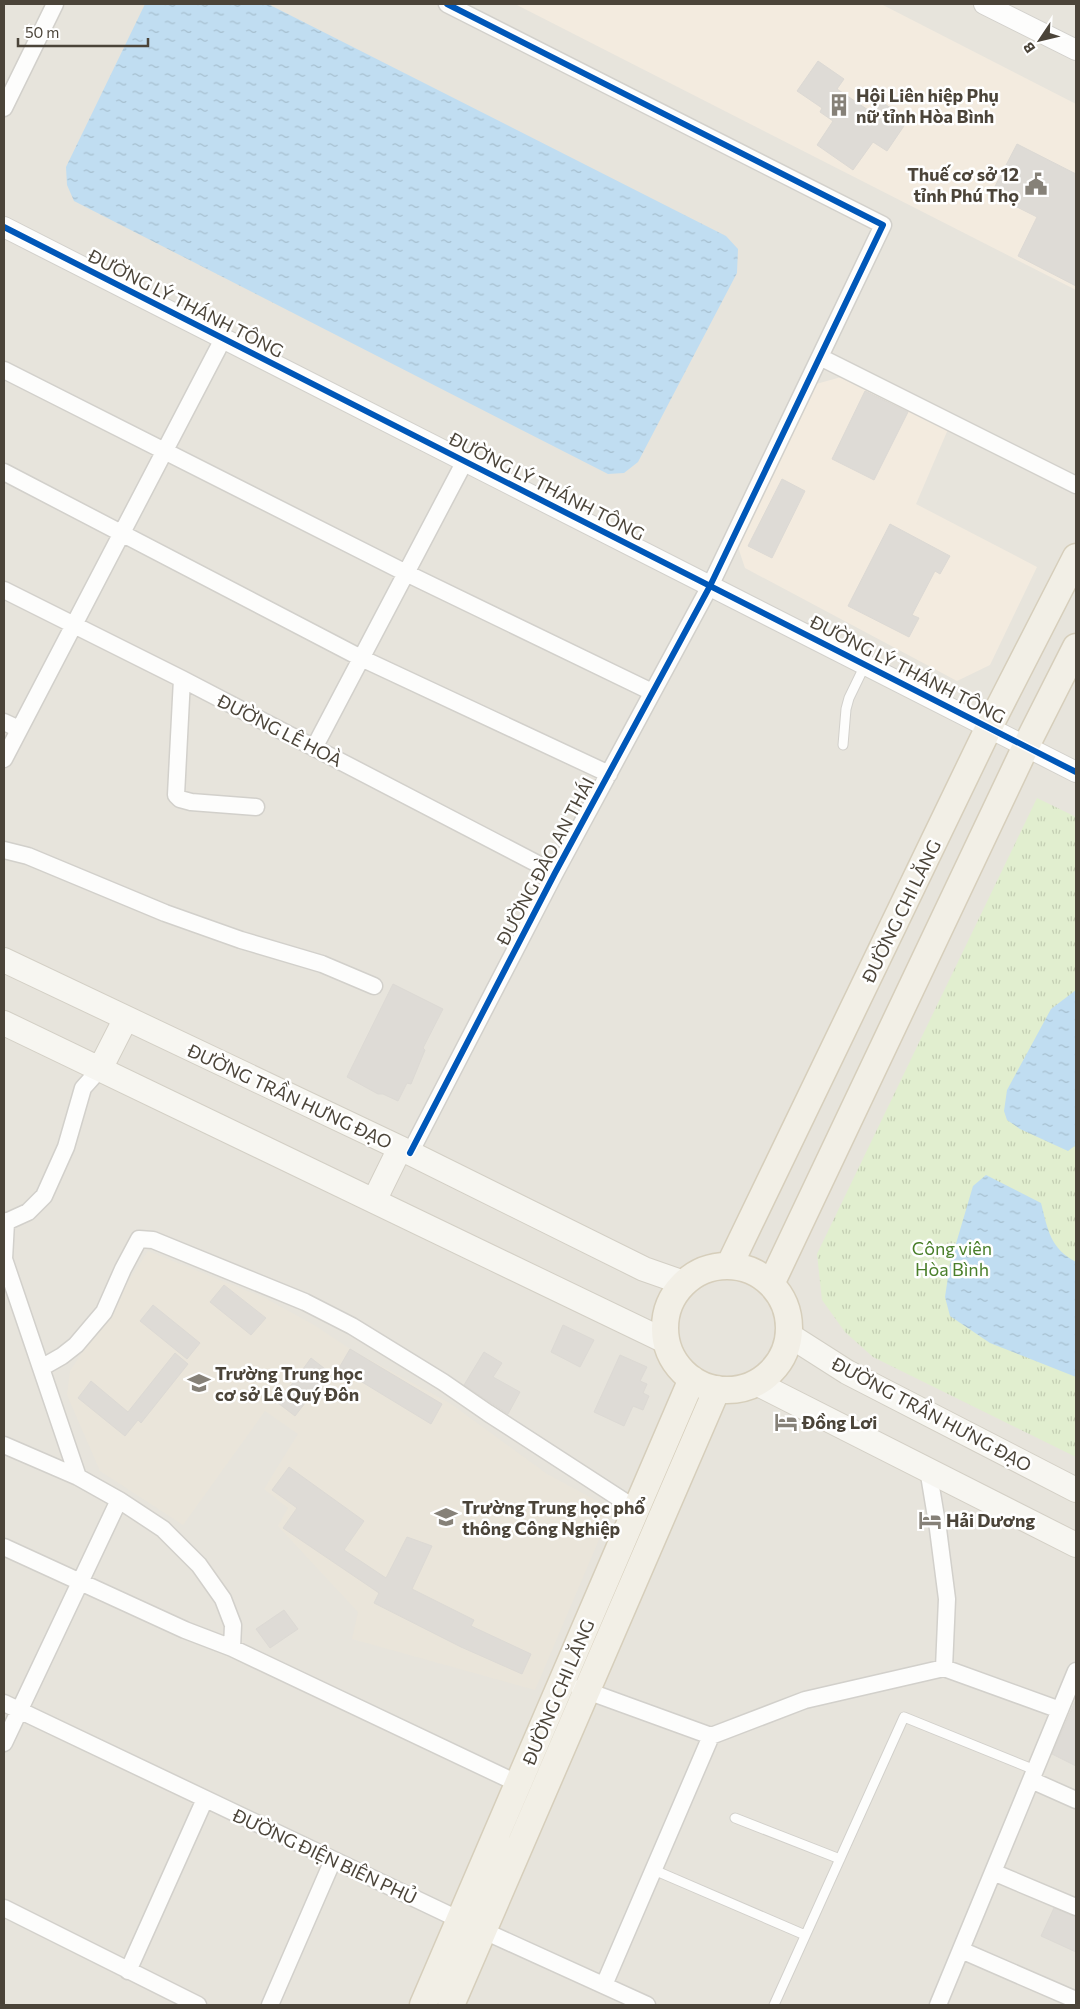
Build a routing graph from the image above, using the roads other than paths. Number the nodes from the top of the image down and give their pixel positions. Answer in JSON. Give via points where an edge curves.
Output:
{"nodes":[{"id":1,"x":54,"y":4,"type":"edge"},
{"id":2,"x":447,"y":4,"type":"edge"},
{"id":3,"x":984,"y":4,"type":"edge"},
{"id":4,"x":1076,"y":50,"type":"edge"},
{"id":5,"x":4,"y":108,"type":"edge"},
{"id":6,"x":4,"y":227,"type":"edge"},
{"id":7,"x":223,"y":339,"type":"junction"},
{"id":8,"x":820,"y":356,"type":"junction"},
{"id":9,"x":4,"y":370,"type":"edge"},
{"id":10,"x":165,"y":451,"type":"junction"},
{"id":11,"x":465,"y":461,"type":"junction"},
{"id":12,"x":4,"y":472,"type":"edge"},
{"id":13,"x":1076,"y":484,"type":"edge"},
{"id":14,"x":122,"y":533,"type":"junction"},
{"id":15,"x":1076,"y":557,"type":"edge"},
{"id":16,"x":406,"y":572,"type":"junction"},
{"id":17,"x":710,"y":586,"type":"junction"},
{"id":18,"x":4,"y":590,"type":"edge"},
{"id":19,"x":74,"y":625,"type":"junction"},
{"id":20,"x":1076,"y":647,"type":"edge"},
{"id":21,"x":361,"y":658,"type":"junction"},
{"id":22,"x":865,"y":664,"type":"junction"},
{"id":23,"x":182,"y":679,"type":"junction"},
{"id":24,"x":652,"y":692,"type":"junction"},
{"id":25,"x":4,"y":722,"type":"edge"},
{"id":26,"x":989,"y":727,"type":"junction"},
{"id":27,"x":19,"y":730,"type":"junction"},
{"id":28,"x":843,"y":745,"type":"dead end"},
{"id":29,"x":1026,"y":746,"type":"junction"},
{"id":30,"x":314,"y":748,"type":"junction"},
{"id":31,"x":4,"y":759,"type":"edge"},
{"id":32,"x":1076,"y":772,"type":"edge"},
{"id":33,"x":609,"y":774,"type":"junction"},
{"id":34,"x":256,"y":807,"type":"dead end"},
{"id":35,"x":4,"y":850,"type":"edge"},
{"id":36,"x":555,"y":872,"type":"junction"},
{"id":37,"x":4,"y":960,"type":"edge"},
{"id":38,"x":374,"y":986,"type":"dead end"},
{"id":39,"x":126,"y":1018,"type":"junction"},
{"id":40,"x":4,"y":1023,"type":"edge"},
{"id":41,"x":100,"y":1069,"type":"junction"},
{"id":42,"x":405,"y":1150,"type":"junction"},
{"id":43,"x":374,"y":1202,"type":"junction"},
{"id":44,"x":5,"y":1222,"type":"edge"},
{"id":45,"x":4,"y":1260,"type":"edge"},
{"id":46,"x":729,"y":1266,"type":"junction"},
{"id":47,"x":684,"y":1283,"type":"junction"},
{"id":48,"x":771,"y":1284,"type":"junction"},
{"id":49,"x":789,"y":1335,"type":"junction"},
{"id":50,"x":667,"y":1342,"type":"junction"},
{"id":51,"x":41,"y":1368,"type":"junction"},
{"id":52,"x":692,"y":1379,"type":"junction"},
{"id":53,"x":756,"y":1383,"type":"junction"},
{"id":54,"x":717,"y":1389,"type":"junction"},
{"id":55,"x":4,"y":1445,"type":"edge"},
{"id":56,"x":928,"y":1469,"type":"junction"},
{"id":57,"x":78,"y":1476,"type":"junction"},
{"id":58,"x":1076,"y":1490,"type":"edge"},
{"id":59,"x":119,"y":1500,"type":"junction"},
{"id":60,"x":636,"y":1509,"type":"junction"},
{"id":61,"x":4,"y":1546,"type":"edge"},
{"id":62,"x":1076,"y":1546,"type":"edge"},
{"id":63,"x":80,"y":1582,"type":"junction"},
{"id":64,"x":232,"y":1648,"type":"junction"},
{"id":65,"x":944,"y":1668,"type":"junction"},
{"id":66,"x":1076,"y":1671,"type":"edge"},
{"id":67,"x":562,"y":1682,"type":"junction"},
{"id":68,"x":587,"y":1691,"type":"junction"},
{"id":69,"x":4,"y":1703,"type":"edge"},
{"id":70,"x":19,"y":1710,"type":"junction"},
{"id":71,"x":1060,"y":1710,"type":"junction"},
{"id":72,"x":711,"y":1736,"type":"junction"},
{"id":73,"x":4,"y":1743,"type":"edge"},
{"id":74,"x":1033,"y":1775,"type":"junction"},
{"id":75,"x":519,"y":1784,"type":"junction"},
{"id":76,"x":205,"y":1799,"type":"junction"},
{"id":77,"x":1076,"y":1800,"type":"edge"},
{"id":78,"x":735,"y":1818,"type":"dead end"},
{"id":79,"x":840,"y":1859,"type":"junction"},
{"id":80,"x":333,"y":1860,"type":"junction"},
{"id":81,"x":654,"y":1870,"type":"junction"},
{"id":82,"x":993,"y":1872,"type":"junction"},
{"id":83,"x":1076,"y":1907,"type":"edge"},
{"id":84,"x":4,"y":1908,"type":"edge"},
{"id":85,"x":472,"y":1925,"type":"junction"},
{"id":86,"x":805,"y":1936,"type":"junction"},
{"id":87,"x":961,"y":1950,"type":"junction"},
{"id":88,"x":128,"y":1971,"type":"junction"},
{"id":89,"x":604,"y":1985,"type":"junction"},
{"id":90,"x":1076,"y":2000,"type":"edge"},
{"id":91,"x":198,"y":2005,"type":"edge"},
{"id":92,"x":270,"y":2005,"type":"edge"},
{"id":93,"x":422,"y":2005,"type":"edge"},
{"id":94,"x":451,"y":2005,"type":"edge"},
{"id":95,"x":647,"y":2005,"type":"edge"},
{"id":96,"x":774,"y":2005,"type":"edge"},
{"id":97,"x":938,"y":2005,"type":"edge"}],
"edges":[{"from":1,"to":5,"type":"street"},
{"from":2,"to":8,"type":"street","name":"ĐƯỜNG ĐÀO AN THÁI","via":[[883,226]]},
{"from":3,"to":4,"type":"street"},
{"from":6,"to":7,"type":"street","name":"ĐƯỜNG LÝ THÁNH TÔNG"},
{"from":7,"to":10,"type":"street"},
{"from":7,"to":11,"type":"street","name":"ĐƯỜNG LÝ THÁNH TÔNG"},
{"from":8,"to":13,"type":"street"},
{"from":8,"to":17,"type":"street","name":"ĐƯỜNG ĐÀO AN THÁI"},
{"from":9,"to":10,"type":"street"},
{"from":10,"to":14,"type":"street"},
{"from":10,"to":16,"type":"street"},
{"from":11,"to":16,"type":"street"},
{"from":11,"to":17,"type":"street","name":"ĐƯỜNG LÝ THÁNH TÔNG"},
{"from":12,"to":14,"type":"street"},
{"from":14,"to":19,"type":"street"},
{"from":14,"to":21,"type":"street"},
{"from":15,"to":26,"type":"main road","name":"ĐƯỜNG CHI LĂNG"},
{"from":16,"to":21,"type":"street"},
{"from":16,"to":24,"type":"street"},
{"from":17,"to":22,"type":"street","name":"ĐƯỜNG LÝ THÁNH TÔNG"},
{"from":17,"to":24,"type":"street","name":"ĐƯỜNG ĐÀO AN THÁI"},
{"from":18,"to":19,"type":"street","name":"ĐƯỜNG LÊ HOÀ"},
{"from":19,"to":23,"type":"street","name":"ĐƯỜNG LÊ HOÀ"},
{"from":19,"to":27,"type":"street"},
{"from":20,"to":29,"type":"main road"},
{"from":21,"to":30,"type":"street"},
{"from":21,"to":33,"type":"street"},
{"from":22,"to":26,"type":"street","name":"ĐƯỜNG LÝ THÁNH TÔNG"},
{"from":22,"to":28,"type":"lane","via":[[846,709]]},
{"from":23,"to":30,"type":"street","name":"ĐƯỜNG LÊ HOÀ"},
{"from":23,"to":34,"type":"street","via":[[176,795],[191,802]]},
{"from":24,"to":33,"type":"street","name":"ĐƯỜNG ĐÀO AN THÁI"},
{"from":25,"to":27,"type":"street"},
{"from":26,"to":29,"type":"street","name":"ĐƯỜNG LÝ THÁNH TÔNG"},
{"from":26,"to":46,"type":"main road","name":"ĐƯỜNG CHI LĂNG"},
{"from":27,"to":31,"type":"street"},
{"from":29,"to":32,"type":"street","name":"ĐƯỜNG LÝ THÁNH TÔNG"},
{"from":29,"to":48,"type":"main road"},
{"from":30,"to":36,"type":"street","name":"ĐƯỜNG LÊ HOÀ"},
{"from":33,"to":36,"type":"street","name":"ĐƯỜNG ĐÀO AN THÁI"},
{"from":35,"to":38,"type":"street","via":[[28,856],[165,914],[322,964]]},
{"from":36,"to":42,"type":"street","name":"ĐƯỜNG ĐÀO AN THÁI"},
{"from":37,"to":39,"type":"main road","name":"ĐƯỜNG TRẦN HƯNG ĐẠO"},
{"from":39,"to":41,"type":"main road"},
{"from":39,"to":42,"type":"main road","name":"ĐƯỜNG TRẦN HƯNG ĐẠO"},
{"from":40,"to":41,"type":"main road"},
{"from":41,"to":43,"type":"main road"},
{"from":41,"to":44,"type":"street","via":[[84,1088],[66,1147],[44,1196],[28,1212]]},
{"from":42,"to":43,"type":"main road"},
{"from":42,"to":47,"type":"main road","name":"ĐƯỜNG TRẦN HƯNG ĐẠO","via":[[644,1269]]},
{"from":43,"to":50,"type":"main road"},
{"from":44,"to":45,"type":"street"},
{"from":45,"to":51,"type":"street"},
{"from":46,"to":47,"type":"main road","via":[[705,1270]]},
{"from":46,"to":48,"type":"main road","via":[[752,1271]]},
{"from":47,"to":50,"type":"main road","via":[[668,1310]]},
{"from":48,"to":49,"type":"main road","via":[[786,1308]]},
{"from":49,"to":53,"type":"main road","via":[[778,1364]]},
{"from":49,"to":58,"type":"main road","name":"ĐƯỜNG TRẦN HƯNG ĐẠO","via":[[847,1372]]},
{"from":50,"to":52,"type":"main road","via":[[676,1362]]},
{"from":51,"to":57,"type":"street"},
{"from":51,"to":60,"type":"street","via":[[76,1345],[104,1312],[139,1239],[153,1240],[305,1302],[352,1326],[444,1382]]},
{"from":52,"to":54,"type":"main road"},
{"from":52,"to":60,"type":"main road","name":"ĐƯỜNG CHI LĂNG"},
{"from":53,"to":54,"type":"main road","via":[[737,1390]]},
{"from":53,"to":56,"type":"main road"},
{"from":54,"to":68,"type":"main road","name":"ĐƯỜNG CHI LĂNG"},
{"from":55,"to":57,"type":"street"},
{"from":56,"to":62,"type":"main road"},
{"from":56,"to":65,"type":"street","via":[[947,1599]]},
{"from":57,"to":59,"type":"street"},
{"from":59,"to":63,"type":"street"},
{"from":59,"to":64,"type":"street","via":[[163,1529],[199,1565],[224,1599],[233,1625]]},
{"from":60,"to":67,"type":"main road","name":"ĐƯỜNG CHI LĂNG"},
{"from":61,"to":63,"type":"street"},
{"from":63,"to":64,"type":"street"},
{"from":63,"to":70,"type":"street"},
{"from":64,"to":75,"type":"street"},
{"from":65,"to":71,"type":"street"},
{"from":65,"to":72,"type":"street","via":[[805,1700]]},
{"from":66,"to":71,"type":"street"},
{"from":67,"to":68,"type":"street"},
{"from":67,"to":75,"type":"main road","name":"ĐƯỜNG CHI LĂNG"},
{"from":68,"to":72,"type":"street"},
{"from":68,"to":85,"type":"main road","name":"ĐƯỜNG CHI LĂNG"},
{"from":69,"to":70,"type":"street","name":"ĐƯỜNG ĐIỆN BIÊN PHỦ"},
{"from":70,"to":73,"type":"street"},
{"from":70,"to":76,"type":"street","name":"ĐƯỜNG ĐIỆN BIÊN PHỦ"},
{"from":71,"to":74,"type":"street"},
{"from":72,"to":81,"type":"street"},
{"from":74,"to":77,"type":"street"},
{"from":74,"to":79,"type":"lane","via":[[904,1717]]},
{"from":74,"to":82,"type":"street"},
{"from":75,"to":85,"type":"main road","name":"ĐƯỜNG CHI LĂNG"},
{"from":76,"to":80,"type":"street","name":"ĐƯỜNG ĐIỆN BIÊN PHỦ"},
{"from":76,"to":88,"type":"street"},
{"from":78,"to":79,"type":"lane"},
{"from":79,"to":86,"type":"lane"},
{"from":80,"to":85,"type":"street","name":"ĐƯỜNG ĐIỆN BIÊN PHỦ"},
{"from":80,"to":92,"type":"street"},
{"from":81,"to":86,"type":"lane"},
{"from":81,"to":89,"type":"street"},
{"from":82,"to":83,"type":"street"},
{"from":82,"to":87,"type":"street"},
{"from":84,"to":88,"type":"street"},
{"from":85,"to":89,"type":"street","name":"ĐƯỜNG ĐIỆN BIÊN PHỦ"},
{"from":85,"to":93,"type":"main road","name":"ĐƯỜNG CHI LĂNG"},
{"from":85,"to":94,"type":"main road","name":"ĐƯỜNG CHI LĂNG"},
{"from":86,"to":96,"type":"lane"},
{"from":87,"to":90,"type":"street"},
{"from":87,"to":97,"type":"street"},
{"from":88,"to":91,"type":"street"},
{"from":89,"to":95,"type":"street","name":"ĐƯỜNG ĐIỆN BIÊN PHỦ"}]}
